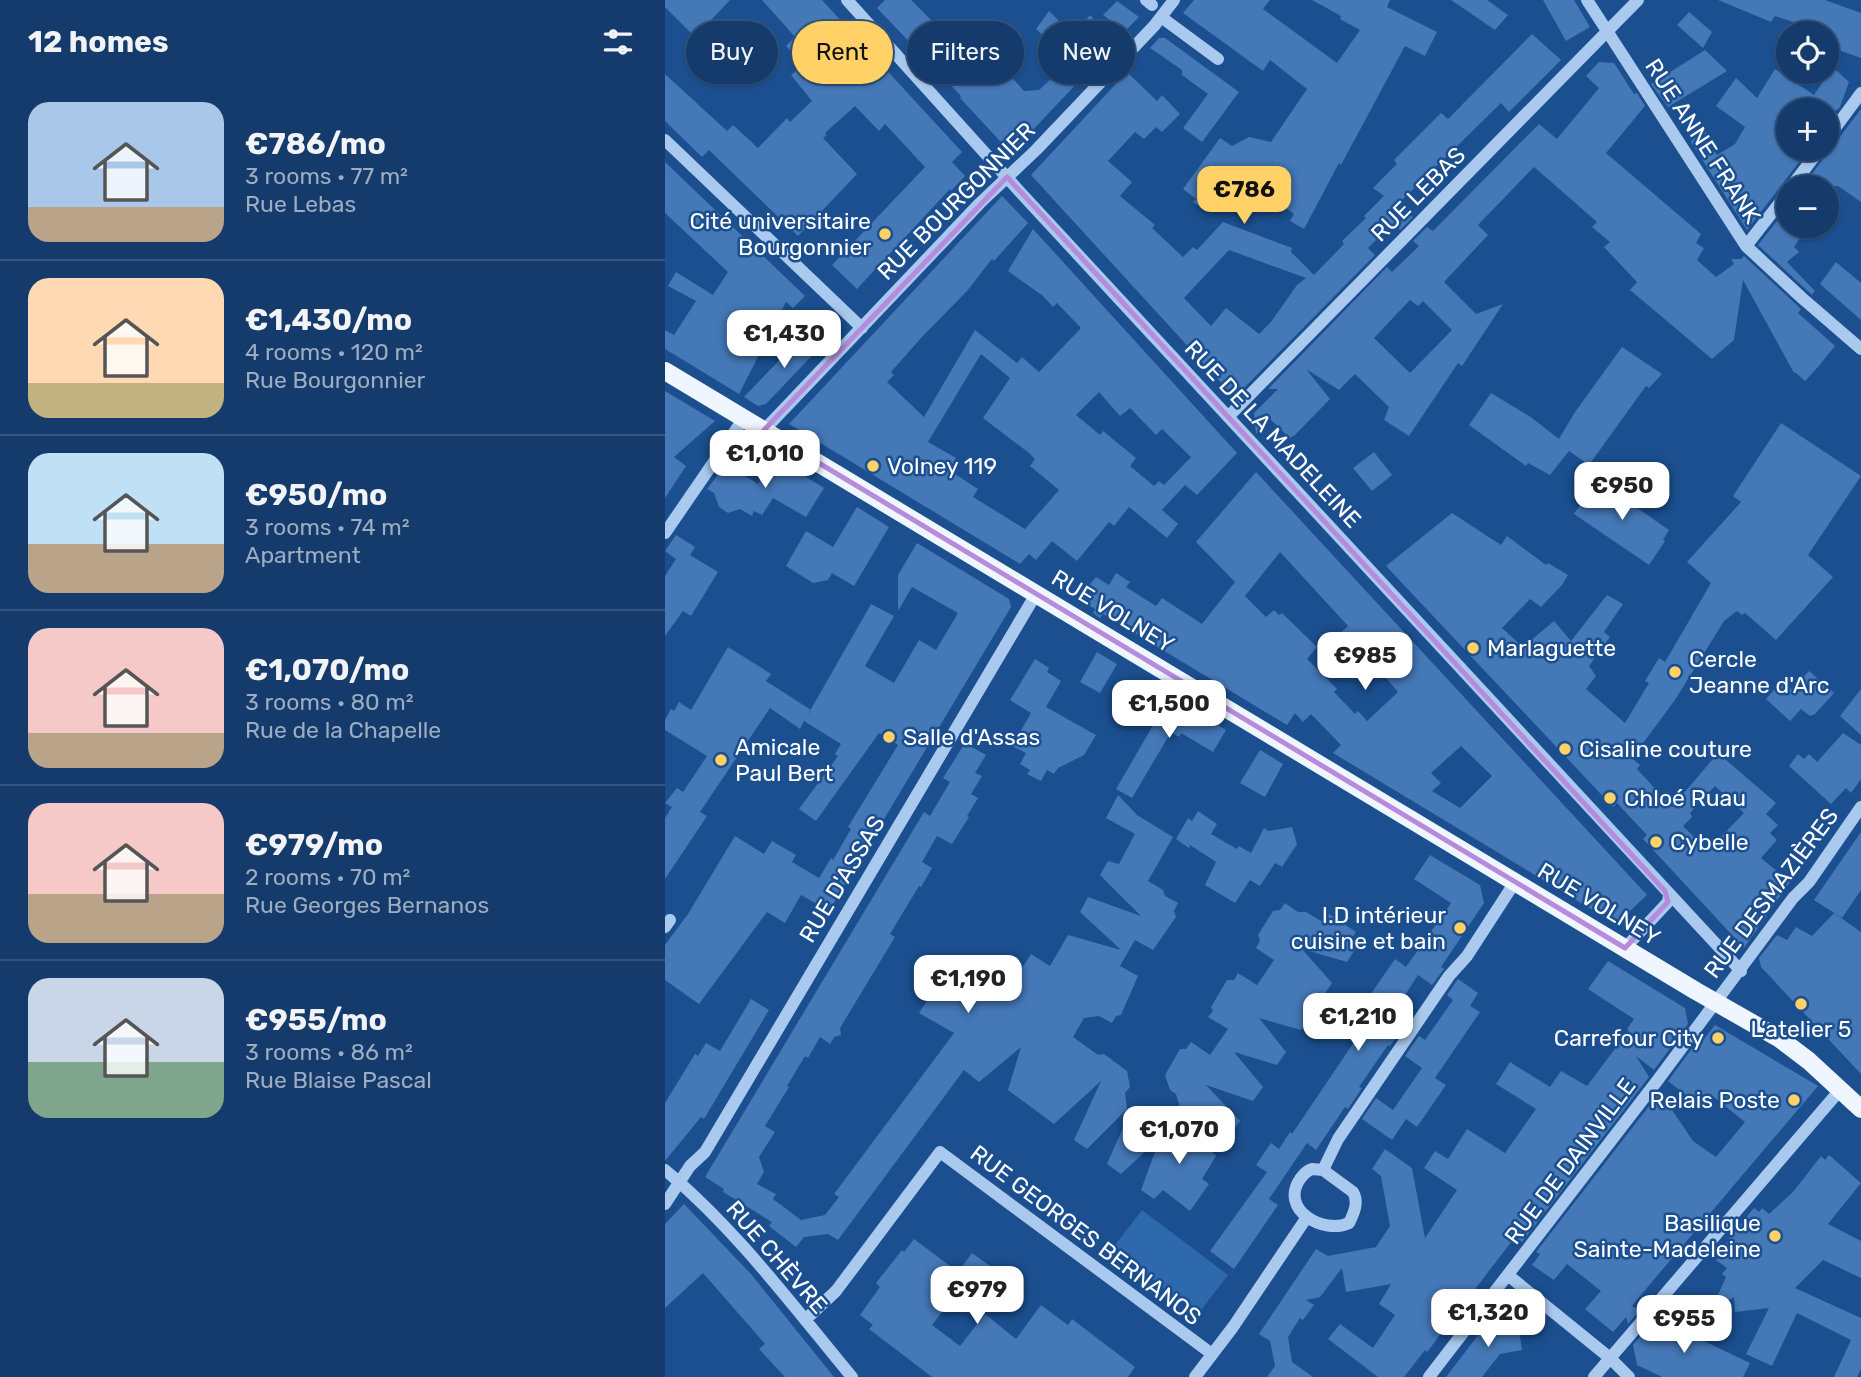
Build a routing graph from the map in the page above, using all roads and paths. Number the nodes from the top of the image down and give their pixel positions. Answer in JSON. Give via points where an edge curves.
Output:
{"nodes":[{"id":1,"x":847,"y":0,"type":"edge"},
{"id":2,"x":1174,"y":0,"type":"edge"},
{"id":3,"x":1587,"y":0,"type":"edge"},
{"id":4,"x":1637,"y":0,"type":"edge"},
{"id":5,"x":1161,"y":17,"type":"junction"},
{"id":6,"x":1606,"y":32,"type":"junction"},
{"id":7,"x":1219,"y":59,"type":"dead end"},
{"id":8,"x":1861,"y":93,"type":"edge"},
{"id":9,"x":1839,"y":123,"type":"edge"},
{"id":10,"x":665,"y":140,"type":"edge"},
{"id":11,"x":1007,"y":177,"type":"junction"},
{"id":12,"x":1776,"y":207,"type":"edge"},
{"id":13,"x":1746,"y":246,"type":"junction"},
{"id":14,"x":862,"y":328,"type":"junction"},
{"id":15,"x":1861,"y":349,"type":"edge"},
{"id":16,"x":665,"y":370,"type":"edge"},
{"id":17,"x":1228,"y":417,"type":"junction"},
{"id":18,"x":744,"y":418,"type":"junction"},
{"id":19,"x":764,"y":430,"type":"junction"},
{"id":20,"x":665,"y":533,"type":"edge"},
{"id":21,"x":1036,"y":594,"type":"junction"},
{"id":22,"x":1861,"y":807,"type":"edge"},
{"id":23,"x":1515,"y":882,"type":"junction"},
{"id":24,"x":1669,"y":895,"type":"junction"},
{"id":25,"x":1625,"y":948,"type":"junction"},
{"id":26,"x":1741,"y":971,"type":"junction"},
{"id":27,"x":1715,"y":1003,"type":"junction"},
{"id":28,"x":1840,"y":1090,"type":"junction"},
{"id":29,"x":1861,"y":1109,"type":"edge"},
{"id":30,"x":665,"y":1170,"type":"edge"},
{"id":31,"x":1323,"y":1170,"type":"junction"},
{"id":32,"x":680,"y":1182,"type":"junction"},
{"id":33,"x":665,"y":1204,"type":"edge"},
{"id":34,"x":1307,"y":1217,"type":"junction"},
{"id":35,"x":1509,"y":1276,"type":"junction"},
{"id":36,"x":805,"y":1321,"type":"junction"},
{"id":37,"x":1212,"y":1354,"type":"junction"},
{"id":38,"x":1610,"y":1358,"type":"junction"},
{"id":39,"x":852,"y":1377,"type":"edge"},
{"id":40,"x":1195,"y":1377,"type":"edge"},
{"id":41,"x":1429,"y":1377,"type":"edge"},
{"id":42,"x":1594,"y":1377,"type":"edge"},
{"id":43,"x":1629,"y":1377,"type":"edge"}],
"edges":[{"from":1,"to":11,"type":"street","name":"RUE DE LA MADELEINE"},
{"from":2,"to":5,"type":"street","name":"RUE BOURGONNIER"},
{"from":3,"to":6,"type":"street","name":"RUE ANNE FRANK"},
{"from":4,"to":6,"type":"street","name":"RUE LEBAS"},
{"from":5,"to":7,"type":"street"},
{"from":5,"to":11,"type":"street","name":"RUE BOURGONNIER"},
{"from":6,"to":13,"type":"street","name":"RUE ANNE FRANK"},
{"from":6,"to":17,"type":"street","name":"RUE LEBAS"},
{"from":8,"to":9,"type":"street"},
{"from":10,"to":14,"type":"street"},
{"from":11,"to":14,"type":"street","name":"RUE BOURGONNIER"},
{"from":11,"to":17,"type":"street","name":"RUE DE LA MADELEINE"},
{"from":12,"to":13,"type":"street"},
{"from":13,"to":15,"type":"street","name":"RUE ANNE FRANK"},
{"from":14,"to":19,"type":"street","name":"RUE BOURGONNIER"},
{"from":16,"to":18,"type":"main road","name":"RUE VOLNEY"},
{"from":17,"to":24,"type":"street","name":"RUE DE LA MADELEINE"},
{"from":18,"to":19,"type":"main road","name":"RUE VOLNEY"},
{"from":18,"to":20,"type":"street"},
{"from":19,"to":21,"type":"main road","name":"RUE VOLNEY"},
{"from":21,"to":23,"type":"main road","name":"RUE VOLNEY"},
{"from":21,"to":32,"type":"street","name":"RUE D'ASSAS","via":[[705,1152]]},
{"from":22,"to":26,"type":"street","name":"RUE DESMAZIÈRES"},
{"from":23,"to":25,"type":"main road","name":"RUE VOLNEY"},
{"from":23,"to":31,"type":"street","via":[[1338,1139]]},
{"from":24,"to":25,"type":"street","via":[[1668,902]]},
{"from":24,"to":26,"type":"street","name":"RUE DE LA MADELEINE"},
{"from":25,"to":27,"type":"main road","name":"RUE VOLNEY"},
{"from":26,"to":27,"type":"street","name":"RUE DESMAZIÈRES"},
{"from":27,"to":28,"type":"main road","name":"RUE VOLNEY","via":[[1780,1039]]},
{"from":27,"to":35,"type":"street","name":"RUE DE DAINVILLE"},
{"from":28,"to":29,"type":"main road","name":"RUE VOLNEY"},
{"from":28,"to":38,"type":"street"},
{"from":30,"to":32,"type":"street","name":"RUE CHÈVRE"},
{"from":31,"to":34,"type":"street","via":[[1307,1171],[1293,1191],[1295,1204]]},
{"from":31,"to":34,"type":"street","via":[[1353,1192],[1353,1215],[1349,1223],[1335,1227]]},
{"from":32,"to":33,"type":"street","name":"RUE D'ASSAS"},
{"from":32,"to":36,"type":"street","name":"RUE CHÈVRE"},
{"from":34,"to":37,"type":"street"},
{"from":35,"to":38,"type":"street"},
{"from":35,"to":41,"type":"street","name":"RUE DE DAINVILLE"},
{"from":36,"to":37,"type":"street","name":"RUE GEORGES BERNANOS","via":[[836,1291],[940,1153]]},
{"from":36,"to":39,"type":"street","name":"RUE CHÈVRE"},
{"from":37,"to":40,"type":"street"},
{"from":38,"to":42,"type":"street"},
{"from":38,"to":43,"type":"street"}]}
